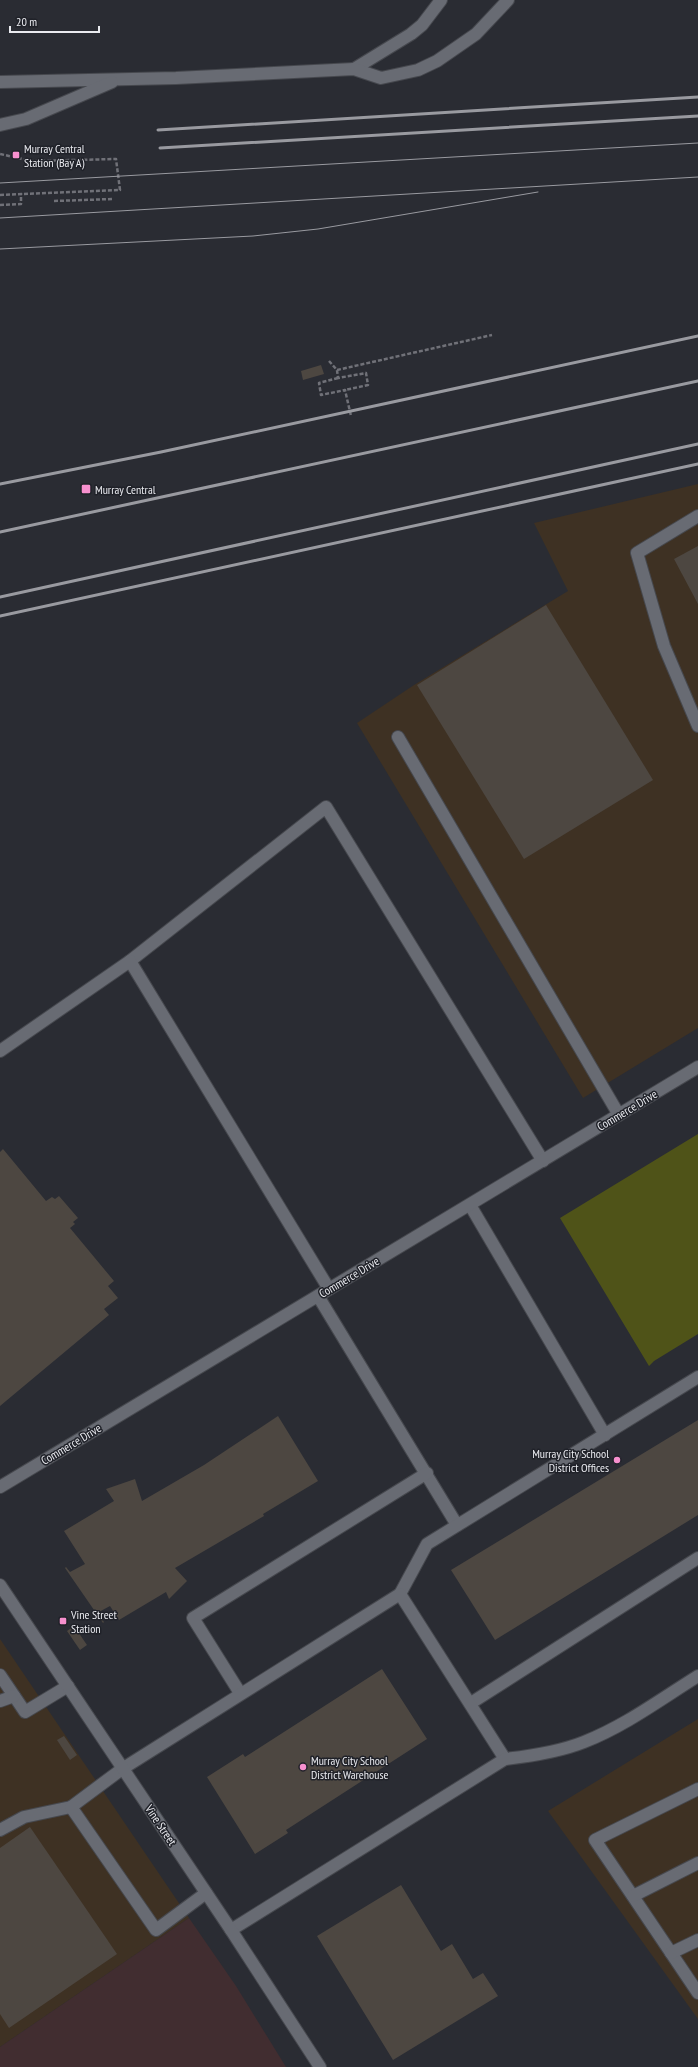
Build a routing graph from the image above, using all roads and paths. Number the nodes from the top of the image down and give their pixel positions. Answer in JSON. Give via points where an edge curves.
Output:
{"nodes":[{"id":1,"x":441,"y":0,"type":"edge"},
{"id":2,"x":508,"y":0,"type":"edge"},
{"id":3,"x":354,"y":69,"type":"junction"},
{"id":4,"x":118,"y":79,"type":"junction"},
{"id":5,"x":0,"y":82,"type":"edge"},
{"id":6,"x":0,"y":125,"type":"edge"},
{"id":7,"x":0,"y":154,"type":"edge"},
{"id":8,"x":21,"y":193,"type":"junction"},
{"id":9,"x":0,"y":195,"type":"edge"},
{"id":10,"x":112,"y":198,"type":"dead end"},
{"id":11,"x":54,"y":201,"type":"dead end"},
{"id":12,"x":0,"y":205,"type":"edge"},
{"id":13,"x":492,"y":335,"type":"dead end"},
{"id":14,"x":328,"y":361,"type":"dead end"},
{"id":15,"x":337,"y":370,"type":"junction"},
{"id":16,"x":338,"y":378,"type":"junction"},
{"id":17,"x":345,"y":390,"type":"junction"},
{"id":18,"x":351,"y":416,"type":"dead end"},
{"id":19,"x":698,"y":516,"type":"edge"},
{"id":20,"x":698,"y":726,"type":"edge"},
{"id":21,"x":398,"y":736,"type":"dead end"},
{"id":22,"x":130,"y":961,"type":"junction"},
{"id":23,"x":0,"y":1051,"type":"edge"},
{"id":24,"x":698,"y":1067,"type":"edge"},
{"id":25,"x":619,"y":1115,"type":"junction"},
{"id":26,"x":543,"y":1161,"type":"junction"},
{"id":27,"x":470,"y":1205,"type":"junction"},
{"id":28,"x":329,"y":1289,"type":"junction"},
{"id":29,"x":318,"y":1296,"type":"junction"},
{"id":30,"x":698,"y":1377,"type":"edge"},
{"id":31,"x":605,"y":1435,"type":"junction"},
{"id":32,"x":427,"y":1473,"type":"junction"},
{"id":33,"x":0,"y":1487,"type":"edge"},
{"id":34,"x":458,"y":1525,"type":"junction"},
{"id":35,"x":698,"y":1558,"type":"edge"},
{"id":36,"x":0,"y":1585,"type":"edge"},
{"id":37,"x":400,"y":1594,"type":"junction"},
{"id":38,"x":0,"y":1675,"type":"edge"},
{"id":39,"x":698,"y":1676,"type":"edge"},
{"id":40,"x":68,"y":1686,"type":"junction"},
{"id":41,"x":240,"y":1693,"type":"junction"},
{"id":42,"x":14,"y":1696,"type":"junction"},
{"id":43,"x":0,"y":1701,"type":"edge"},
{"id":44,"x":471,"y":1703,"type":"junction"},
{"id":45,"x":505,"y":1759,"type":"junction"},
{"id":46,"x":122,"y":1768,"type":"junction"},
{"id":47,"x":698,"y":1789,"type":"edge"},
{"id":48,"x":71,"y":1807,"type":"junction"},
{"id":49,"x":0,"y":1830,"type":"edge"},
{"id":50,"x":698,"y":1863,"type":"edge"},
{"id":51,"x":206,"y":1893,"type":"junction"},
{"id":52,"x":633,"y":1896,"type":"junction"},
{"id":53,"x":231,"y":1930,"type":"junction"},
{"id":54,"x":698,"y":1940,"type":"edge"},
{"id":55,"x":671,"y":1953,"type":"junction"},
{"id":56,"x":698,"y":1992,"type":"edge"},
{"id":57,"x":320,"y":2067,"type":"edge"}],
"edges":[{"from":1,"to":3,"type":"street","via":[[411,34]]},
{"from":2,"to":3,"type":"street","via":[[476,34],[438,61],[418,70],[381,78]]},
{"from":3,"to":4,"type":"street"},
{"from":4,"to":5,"type":"street"},
{"from":4,"to":6,"type":"street","via":[[26,119]]},
{"from":7,"to":8,"type":"path","via":[[32,161],[116,159],[120,190]]},
{"from":8,"to":9,"type":"path"},
{"from":8,"to":12,"type":"path","via":[[21,204]]},
{"from":10,"to":11,"type":"path"},
{"from":13,"to":15,"type":"path"},
{"from":14,"to":15,"type":"path"},
{"from":15,"to":16,"type":"path"},
{"from":16,"to":17,"type":"path","via":[[319,383],[321,395]]},
{"from":16,"to":17,"type":"path","via":[[366,373],[368,385]]},
{"from":17,"to":18,"type":"path"},
{"from":19,"to":20,"type":"street","via":[[637,552],[664,646]]},
{"from":21,"to":25,"type":"street"},
{"from":22,"to":23,"type":"street"},
{"from":22,"to":26,"type":"street","via":[[326,808]]},
{"from":22,"to":28,"type":"street"},
{"from":24,"to":25,"type":"street","name":"Commerce Drive"},
{"from":25,"to":26,"type":"street","name":"Commerce Drive"},
{"from":26,"to":27,"type":"street","name":"Commerce Drive"},
{"from":27,"to":28,"type":"street","name":"Commerce Drive"},
{"from":27,"to":31,"type":"street"},
{"from":28,"to":29,"type":"street","name":"Commerce Drive"},
{"from":29,"to":32,"type":"street"},
{"from":29,"to":33,"type":"street","name":"Commerce Drive"},
{"from":30,"to":31,"type":"street"},
{"from":31,"to":34,"type":"street"},
{"from":32,"to":34,"type":"street"},
{"from":32,"to":41,"type":"street","via":[[193,1618]]},
{"from":34,"to":37,"type":"street","via":[[427,1544]]},
{"from":35,"to":44,"type":"street"},
{"from":36,"to":40,"type":"street","name":"Vine Street"},
{"from":37,"to":41,"type":"street"},
{"from":37,"to":44,"type":"street"},
{"from":38,"to":42,"type":"street"},
{"from":39,"to":45,"type":"street","via":[[622,1724],[583,1743],[543,1754]]},
{"from":40,"to":42,"type":"street","via":[[25,1712]]},
{"from":40,"to":46,"type":"street","name":"Vine Street"},
{"from":41,"to":46,"type":"street"},
{"from":42,"to":43,"type":"street"},
{"from":44,"to":45,"type":"street"},
{"from":45,"to":53,"type":"street"},
{"from":46,"to":48,"type":"street"},
{"from":46,"to":51,"type":"street","name":"Vine Street"},
{"from":47,"to":52,"type":"street","via":[[595,1840]]},
{"from":48,"to":49,"type":"street","via":[[24,1817]]},
{"from":48,"to":51,"type":"street","via":[[156,1930]]},
{"from":50,"to":52,"type":"street"},
{"from":51,"to":53,"type":"street","name":"Vine Street"},
{"from":52,"to":55,"type":"street"},
{"from":53,"to":57,"type":"street","name":"Vine Street"},
{"from":54,"to":55,"type":"street"},
{"from":55,"to":56,"type":"street"}]}
